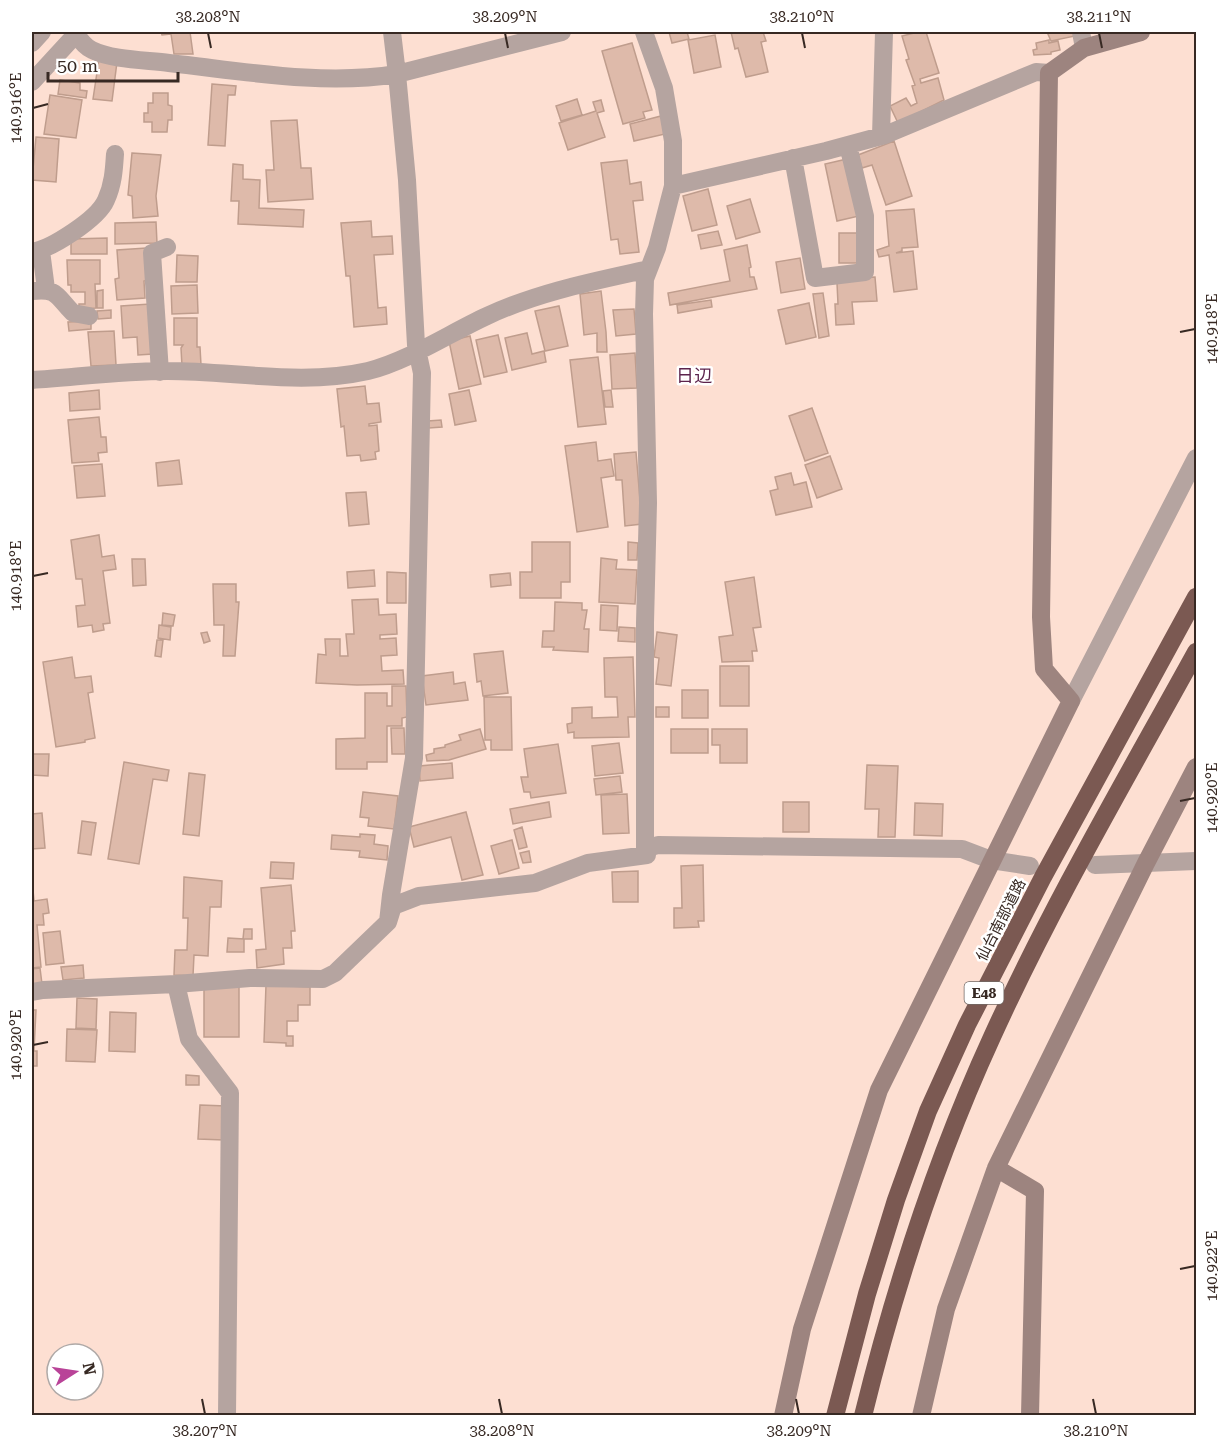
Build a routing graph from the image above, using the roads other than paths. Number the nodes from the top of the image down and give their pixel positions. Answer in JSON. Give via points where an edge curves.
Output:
{"nodes":[{"id":1,"x":42,"y":32,"type":"edge"},
{"id":2,"x":392,"y":32,"type":"edge"},
{"id":3,"x":562,"y":32,"type":"edge"},
{"id":4,"x":644,"y":32,"type":"edge"},
{"id":5,"x":884,"y":32,"type":"edge"},
{"id":6,"x":1141,"y":32,"type":"edge"},
{"id":7,"x":77,"y":33,"type":"edge"},
{"id":8,"x":1082,"y":40,"type":"edge"},
{"id":9,"x":32,"y":43,"type":"edge"},
{"id":10,"x":1049,"y":73,"type":"junction"},
{"id":11,"x":397,"y":74,"type":"junction"},
{"id":12,"x":32,"y":82,"type":"edge"},
{"id":13,"x":881,"y":136,"type":"junction"},
{"id":14,"x":848,"y":145,"type":"junction"},
{"id":15,"x":115,"y":154,"type":"dead end"},
{"id":16,"x":793,"y":158,"type":"junction"},
{"id":17,"x":673,"y":186,"type":"junction"},
{"id":18,"x":167,"y":247,"type":"dead end"},
{"id":19,"x":36,"y":252,"type":"edge"},
{"id":20,"x":649,"y":269,"type":"junction"},
{"id":21,"x":39,"y":290,"type":"edge"},
{"id":22,"x":89,"y":316,"type":"dead end"},
{"id":23,"x":417,"y":351,"type":"junction"},
{"id":24,"x":160,"y":372,"type":"junction"},
{"id":25,"x":32,"y":380,"type":"edge"},
{"id":26,"x":1197,"y":458,"type":"edge"},
{"id":27,"x":1197,"y":597,"type":"edge"},
{"id":28,"x":1197,"y":652,"type":"edge"},
{"id":29,"x":1071,"y":701,"type":"junction"},
{"id":30,"x":1197,"y":767,"type":"edge"},
{"id":31,"x":645,"y":849,"type":"junction"},
{"id":32,"x":991,"y":860,"type":"junction"},
{"id":33,"x":1197,"y":861,"type":"edge"},
{"id":34,"x":1146,"y":863,"type":"junction"},
{"id":35,"x":1095,"y":865,"type":"dead end"},
{"id":36,"x":1030,"y":866,"type":"dead end"},
{"id":37,"x":388,"y":922,"type":"junction"},
{"id":38,"x":176,"y":984,"type":"junction"},
{"id":39,"x":32,"y":993,"type":"edge"},
{"id":40,"x":996,"y":1168,"type":"junction"},
{"id":41,"x":227,"y":1416,"type":"edge"},
{"id":42,"x":783,"y":1416,"type":"edge"},
{"id":43,"x":835,"y":1416,"type":"edge"},
{"id":44,"x":863,"y":1416,"type":"edge"},
{"id":45,"x":921,"y":1416,"type":"edge"},
{"id":46,"x":1030,"y":1416,"type":"edge"}],
"edges":[{"from":1,"to":9,"type":"street"},
{"from":2,"to":11,"type":"street"},
{"from":3,"to":11,"type":"street"},
{"from":4,"to":17,"type":"street","via":[[664,88],[673,141]]},
{"from":5,"to":13,"type":"street"},
{"from":6,"to":8,"type":"street"},
{"from":7,"to":11,"type":"street","via":[[92,50],[118,57],[328,78]]},
{"from":7,"to":12,"type":"street"},
{"from":8,"to":10,"type":"street"},
{"from":10,"to":13,"type":"street","via":[[1036,72]]},
{"from":10,"to":29,"type":"street","via":[[1041,617],[1044,669]]},
{"from":11,"to":23,"type":"street"},
{"from":13,"to":14,"type":"street"},
{"from":14,"to":16,"type":"street"},
{"from":14,"to":16,"type":"street","via":[[865,216],[865,272],[815,278]]},
{"from":15,"to":19,"type":"street","via":[[106,202],[91,218]]},
{"from":16,"to":17,"type":"street"},
{"from":17,"to":20,"type":"street"},
{"from":18,"to":24,"type":"street","via":[[152,253]]},
{"from":19,"to":21,"type":"street"},
{"from":20,"to":23,"type":"street","via":[[514,304]]},
{"from":20,"to":31,"type":"street","via":[[644,314],[648,503]]},
{"from":21,"to":22,"type":"street","via":[[57,294],[73,313]]},
{"from":23,"to":24,"type":"street","via":[[370,370],[335,376]]},
{"from":23,"to":37,"type":"street","via":[[422,374],[414,758]]},
{"from":24,"to":25,"type":"street"},
{"from":26,"to":29,"type":"street"},
{"from":27,"to":43,"type":"highway","name":"仙台南部道路","number":"E48","via":[[1038,888],[967,1025],[928,1111],[867,1294]]},
{"from":28,"to":44,"type":"highway","number":"E48","via":[[1065,887],[991,1038],[925,1202],[896,1289]]},
{"from":29,"to":32,"type":"street"},
{"from":30,"to":34,"type":"street"},
{"from":31,"to":32,"type":"street","via":[[683,844],[962,849]]},
{"from":31,"to":37,"type":"street","via":[[647,855],[588,863],[535,883],[419,896],[393,906]]},
{"from":32,"to":36,"type":"street"},
{"from":32,"to":42,"type":"street","via":[[879,1090],[802,1329]]},
{"from":33,"to":34,"type":"street"},
{"from":34,"to":35,"type":"street"},
{"from":34,"to":40,"type":"street"},
{"from":37,"to":38,"type":"street","via":[[335,974],[323,979],[250,978]]},
{"from":38,"to":39,"type":"street"},
{"from":38,"to":41,"type":"street","via":[[189,1039],[230,1093]]},
{"from":40,"to":45,"type":"street","via":[[946,1310]]},
{"from":40,"to":46,"type":"street","via":[[1035,1191]]}]}
